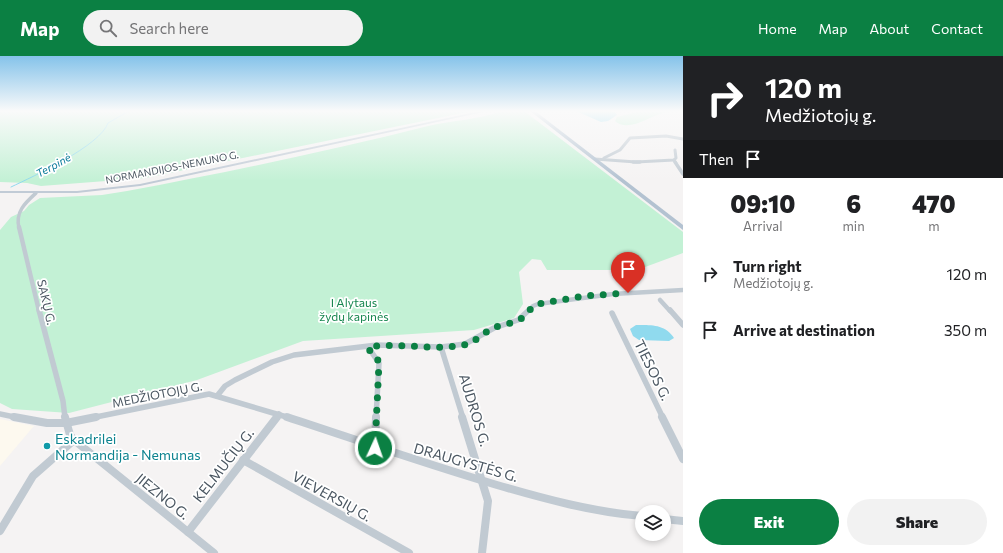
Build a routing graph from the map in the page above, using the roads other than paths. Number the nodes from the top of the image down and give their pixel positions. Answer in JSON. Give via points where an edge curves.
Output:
{"nodes":[{"id":1,"x":378,"y":134,"type":"edge"},
{"id":2,"x":563,"y":134,"type":"edge"},
{"id":3,"x":683,"y":139,"type":"edge"},
{"id":4,"x":675,"y":150,"type":"dead end"},
{"id":5,"x":603,"y":158,"type":"junction"},
{"id":6,"x":595,"y":159,"type":"junction"},
{"id":7,"x":674,"y":160,"type":"junction"},
{"id":8,"x":683,"y":174,"type":"edge"},
{"id":9,"x":0,"y":192,"type":"edge"},
{"id":10,"x":36,"y":193,"type":"junction"},
{"id":11,"x":683,"y":228,"type":"edge"},
{"id":12,"x":683,"y":290,"type":"edge"},
{"id":13,"x":660,"y":300,"type":"dead end"},
{"id":14,"x":612,"y":313,"type":"dead end"},
{"id":15,"x":683,"y":326,"type":"edge"},
{"id":16,"x":368,"y":347,"type":"junction"},
{"id":17,"x":442,"y":347,"type":"junction"},
{"id":18,"x":217,"y":396,"type":"junction"},
{"id":19,"x":0,"y":414,"type":"edge"},
{"id":20,"x":280,"y":414,"type":"junction"},
{"id":21,"x":66,"y":423,"type":"junction"},
{"id":22,"x":74,"y":440,"type":"junction"},
{"id":23,"x":375,"y":448,"type":"junction"},
{"id":24,"x":683,"y":459,"type":"edge"},
{"id":25,"x":243,"y":460,"type":"junction"},
{"id":26,"x":483,"y":481,"type":"junction"},
{"id":27,"x":635,"y":516,"type":"edge"},
{"id":28,"x":671,"y":519,"type":"edge"},
{"id":29,"x":683,"y":520,"type":"edge"},
{"id":30,"x":0,"y":531,"type":"edge"},
{"id":31,"x":188,"y":532,"type":"junction"},
{"id":32,"x":214,"y":553,"type":"edge"},
{"id":33,"x":409,"y":553,"type":"edge"},
{"id":34,"x":482,"y":553,"type":"edge"}],
"edges":[{"from":1,"to":10,"type":"main road","name":"NORMANDIJOS-NEMUNO G.","via":[[146,184],[87,191]]},
{"from":2,"to":6,"type":"main road"},
{"from":3,"to":5,"type":"street","via":[[666,136],[630,138],[620,150]]},
{"from":4,"to":7,"type":"street"},
{"from":5,"to":6,"type":"street"},
{"from":5,"to":7,"type":"street","via":[[636,162]]},
{"from":6,"to":11,"type":"main road"},
{"from":7,"to":8,"type":"street"},
{"from":9,"to":10,"type":"main road","name":"NORMANDIJOS-NEMUNO G."},
{"from":10,"to":21,"type":"street","name":"SAKŲ G.","via":[[22,206],[17,220],[63,401]]},
{"from":12,"to":17,"type":"street","name":"MEDŽIOTOJŲ G.","via":[[606,294],[538,304],[518,320],[494,328],[465,344]]},
{"from":13,"to":15,"type":"street"},
{"from":14,"to":24,"type":"street","name":"TIESOS G."},
{"from":16,"to":17,"type":"street","name":"MEDŽIOTOJŲ G."},
{"from":16,"to":18,"type":"street","name":"MEDŽIOTOJŲ G.","via":[[294,355],[234,380]]},
{"from":16,"to":23,"type":"street","via":[[378,358],[379,363]]},
{"from":17,"to":26,"type":"street","name":"AUDROS G."},
{"from":18,"to":20,"type":"street","name":"DRAUGYSTĖS G."},
{"from":18,"to":21,"type":"street","name":"MEDŽIOTOJŲ G.","via":[[199,395]]},
{"from":19,"to":21,"type":"street","name":"MEDŽIOTOJŲ G."},
{"from":20,"to":23,"type":"street","name":"DRAUGYSTĖS G."},
{"from":20,"to":25,"type":"street","name":"KELMUČIŲ G."},
{"from":21,"to":22,"type":"street","name":"JIEZNO G."},
{"from":22,"to":30,"type":"street","via":[[33,476]]},
{"from":22,"to":31,"type":"street","name":"JIEZNO G."},
{"from":23,"to":26,"type":"street","name":"DRAUGYSTĖS G."},
{"from":25,"to":31,"type":"street","name":"KELMUČIŲ G."},
{"from":25,"to":33,"type":"street","name":"VIEVERSIŲ G."},
{"from":26,"to":27,"type":"street","name":"DRAUGYSTĖS G.","via":[[614,514]]},
{"from":26,"to":34,"type":"street","name":"AUDROS G.","via":[[488,501]]},
{"from":28,"to":29,"type":"street"},
{"from":31,"to":32,"type":"street","name":"JIEZNO G."}]}
